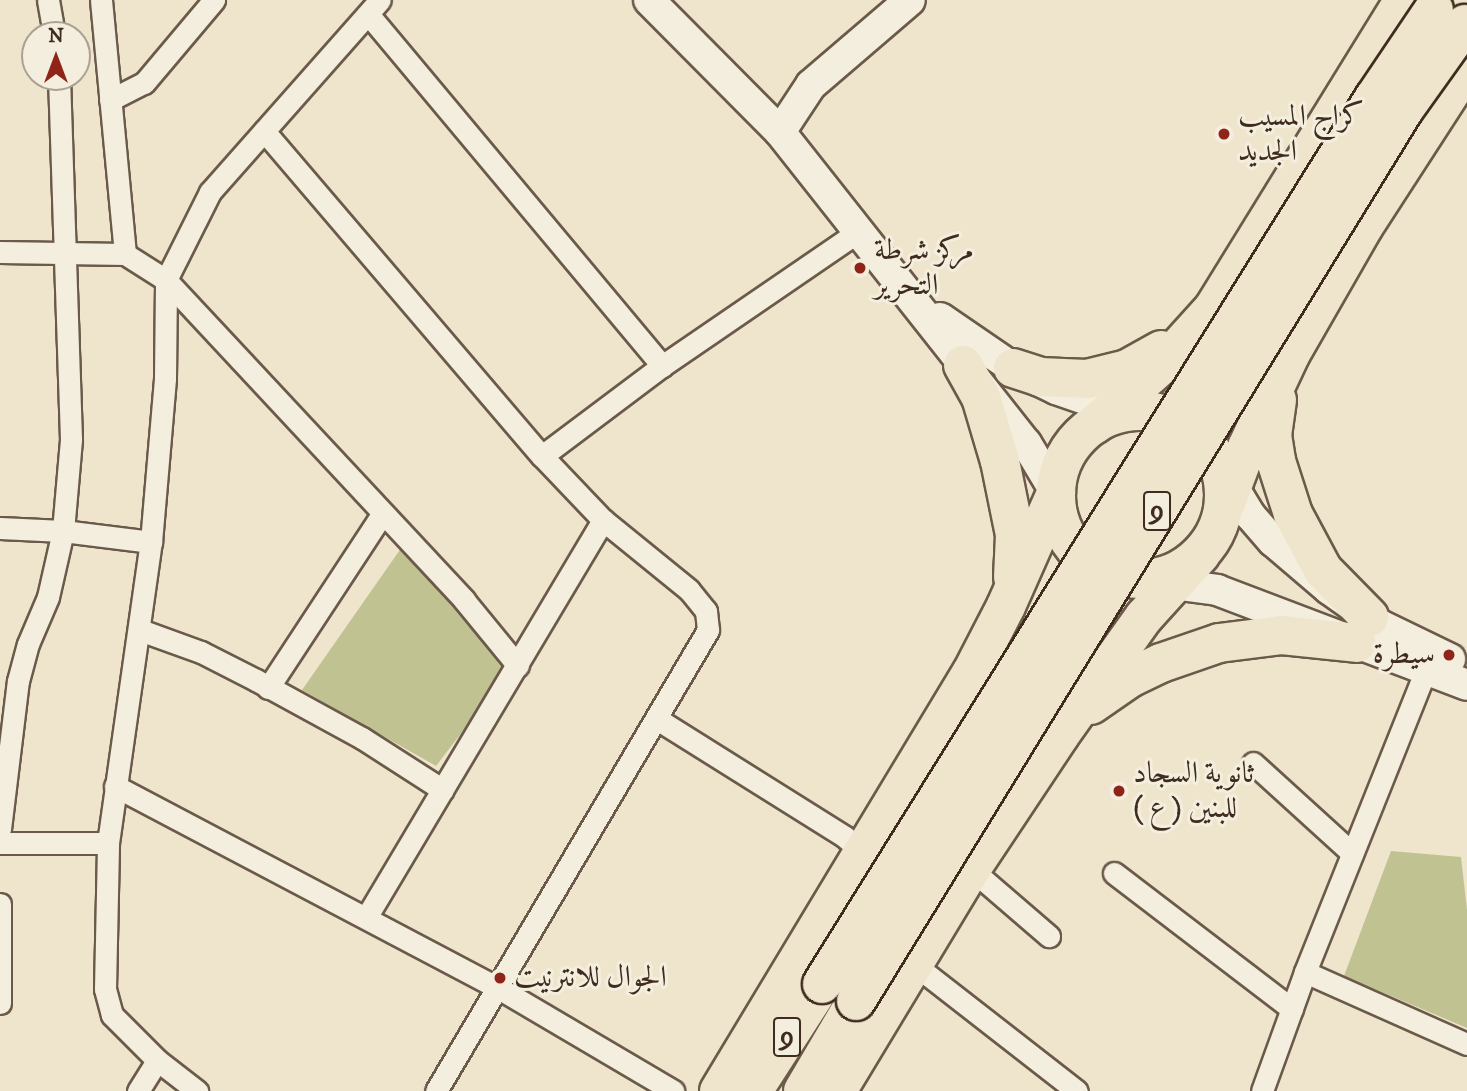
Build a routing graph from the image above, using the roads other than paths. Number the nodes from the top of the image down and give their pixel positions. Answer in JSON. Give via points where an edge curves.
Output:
{"nodes":[{"id":1,"x":48,"y":0,"type":"edge"},
{"id":2,"x":101,"y":0,"type":"edge"},
{"id":3,"x":214,"y":0,"type":"edge"},
{"id":4,"x":909,"y":0,"type":"edge"},
{"id":5,"x":652,"y":1,"type":"edge"},
{"id":6,"x":374,"y":7,"type":"edge"},
{"id":7,"x":1442,"y":11,"type":"edge"},
{"id":8,"x":52,"y":21,"type":"edge"},
{"id":9,"x":1463,"y":80,"type":"edge"},
{"id":10,"x":59,"y":91,"type":"edge"},
{"id":11,"x":110,"y":100,"type":"junction"},
{"id":12,"x":264,"y":131,"type":"junction"},
{"id":13,"x":780,"y":132,"type":"junction"},
{"id":14,"x":858,"y":232,"type":"junction"},
{"id":15,"x":0,"y":252,"type":"edge"},
{"id":16,"x":66,"y":254,"type":"junction"},
{"id":17,"x":125,"y":254,"type":"junction"},
{"id":18,"x":166,"y":280,"type":"junction"},
{"id":19,"x":907,"y":291,"type":"junction"},
{"id":20,"x":1216,"y":304,"type":"junction"},
{"id":21,"x":1290,"y":355,"type":"junction"},
{"id":22,"x":963,"y":365,"type":"junction"},
{"id":23,"x":662,"y":366,"type":"junction"},
{"id":24,"x":1013,"y":368,"type":"junction"},
{"id":25,"x":1119,"y":415,"type":"junction"},
{"id":26,"x":542,"y":456,"type":"junction"},
{"id":27,"x":1223,"y":490,"type":"junction"},
{"id":28,"x":1056,"y":494,"type":"junction"},
{"id":29,"x":383,"y":513,"type":"junction"},
{"id":30,"x":603,"y":520,"type":"junction"},
{"id":31,"x":0,"y":528,"type":"edge"},
{"id":32,"x":63,"y":531,"type":"junction"},
{"id":33,"x":151,"y":542,"type":"junction"},
{"id":34,"x":1200,"y":554,"type":"junction"},
{"id":35,"x":1135,"y":579,"type":"junction"},
{"id":36,"x":1172,"y":583,"type":"junction"},
{"id":37,"x":1006,"y":606,"type":"junction"},
{"id":38,"x":139,"y":630,"type":"junction"},
{"id":39,"x":1363,"y":630,"type":"junction"},
{"id":40,"x":1429,"y":661,"type":"junction"},
{"id":41,"x":1467,"y":665,"type":"edge"},
{"id":42,"x":518,"y":666,"type":"junction"},
{"id":43,"x":1467,"y":685,"type":"edge"},
{"id":44,"x":268,"y":688,"type":"junction"},
{"id":45,"x":657,"y":719,"type":"junction"},
{"id":46,"x":1059,"y":736,"type":"junction"},
{"id":47,"x":1253,"y":763,"type":"dead end"},
{"id":48,"x":115,"y":786,"type":"junction"},
{"id":49,"x":443,"y":790,"type":"junction"},
{"id":50,"x":0,"y":829,"type":"edge"},
{"id":51,"x":0,"y":843,"type":"edge"},
{"id":52,"x":108,"y":843,"type":"junction"},
{"id":53,"x":863,"y":853,"type":"junction"},
{"id":54,"x":1352,"y":853,"type":"junction"},
{"id":55,"x":971,"y":869,"type":"junction"},
{"id":56,"x":1114,"y":873,"type":"dead end"},
{"id":57,"x":0,"y":904,"type":"edge"},
{"id":58,"x":367,"y":916,"type":"junction"},
{"id":59,"x":1049,"y":936,"type":"dead end"},
{"id":60,"x":915,"y":965,"type":"junction"},
{"id":61,"x":1305,"y":972,"type":"junction"},
{"id":62,"x":495,"y":986,"type":"junction"},
{"id":63,"x":0,"y":1003,"type":"edge"},
{"id":64,"x":1292,"y":1009,"type":"junction"},
{"id":65,"x":1467,"y":1044,"type":"edge"},
{"id":66,"x":157,"y":1060,"type":"junction"},
{"id":67,"x":138,"y":1091,"type":"edge"},
{"id":68,"x":197,"y":1091,"type":"edge"},
{"id":69,"x":436,"y":1091,"type":"edge"},
{"id":70,"x":673,"y":1091,"type":"edge"},
{"id":71,"x":719,"y":1091,"type":"edge"},
{"id":72,"x":753,"y":1091,"type":"edge"},
{"id":73,"x":803,"y":1091,"type":"edge"},
{"id":74,"x":837,"y":1091,"type":"edge"},
{"id":75,"x":1077,"y":1091,"type":"edge"},
{"id":76,"x":1262,"y":1091,"type":"edge"}],
"edges":[{"from":1,"to":8,"type":"street"},
{"from":2,"to":11,"type":"street"},
{"from":3,"to":11,"type":"street","via":[[144,83]]},
{"from":4,"to":13,"type":"main road","via":[[811,85]]},
{"from":5,"to":13,"type":"main road"},
{"from":6,"to":12,"type":"street"},
{"from":6,"to":23,"type":"street"},
{"from":7,"to":20,"type":"highway","number":"9"},
{"from":7,"to":72,"type":"highway","number":"9","bridge":true,"via":[[1374,98]]},
{"from":7,"to":73,"type":"highway","number":"9","bridge":true,"via":[[1403,111]]},
{"from":9,"to":21,"type":"highway","number":"9","via":[[1364,226]]},
{"from":10,"to":16,"type":"street"},
{"from":11,"to":17,"type":"street"},
{"from":12,"to":18,"type":"street","via":[[210,192]]},
{"from":12,"to":26,"type":"street"},
{"from":13,"to":14,"type":"main road"},
{"from":14,"to":19,"type":"main road"},
{"from":14,"to":23,"type":"street"},
{"from":15,"to":16,"type":"street"},
{"from":16,"to":17,"type":"street"},
{"from":16,"to":32,"type":"street","via":[[71,439]]},
{"from":17,"to":18,"type":"street"},
{"from":18,"to":29,"type":"street"},
{"from":18,"to":33,"type":"street","via":[[165,378]]},
{"from":19,"to":22,"type":"main road"},
{"from":19,"to":24,"type":"main road"},
{"from":20,"to":24,"type":"highway","via":[[1163,349],[1108,376],[1060,380]]},
{"from":20,"to":25,"type":"highway","number":"9"},
{"from":21,"to":27,"type":"highway","number":"9"},
{"from":21,"to":39,"type":"highway","via":[[1272,435],[1281,480],[1293,514],[1323,570]]},
{"from":22,"to":28,"type":"main road","via":[[1026,443]]},
{"from":22,"to":37,"type":"highway","via":[[991,424],[1016,536]]},
{"from":23,"to":26,"type":"street"},
{"from":24,"to":25,"type":"main road"},
{"from":25,"to":27,"type":"highway","via":[[1169,417],[1189,427],[1206,443]]},
{"from":25,"to":28,"type":"highway","number":"9","via":[[1068,452]]},
{"from":26,"to":30,"type":"street"},
{"from":27,"to":34,"type":"highway","number":"9","via":[[1213,537]]},
{"from":27,"to":39,"type":"main road","via":[[1329,589]]},
{"from":28,"to":35,"type":"highway","number":"9","via":[[1063,529],[1072,545],[1100,569]]},
{"from":28,"to":37,"type":"highway","number":"9"},
{"from":29,"to":42,"type":"street"},
{"from":29,"to":44,"type":"street"},
{"from":30,"to":42,"type":"street"},
{"from":30,"to":45,"type":"street","via":[[689,590],[706,611],[708,630]]},
{"from":31,"to":32,"type":"street"},
{"from":32,"to":33,"type":"street"},
{"from":32,"to":50,"type":"street","via":[[48,597],[18,681]]},
{"from":33,"to":38,"type":"street"},
{"from":34,"to":35,"type":"highway","number":"9","via":[[1170,574]]},
{"from":34,"to":36,"type":"highway","number":"9"},
{"from":35,"to":36,"type":"main road"},
{"from":36,"to":39,"type":"main road","via":[[1217,590]]},
{"from":36,"to":46,"type":"highway","number":"9"},
{"from":37,"to":53,"type":"highway","number":"9","via":[[972,672]]},
{"from":38,"to":44,"type":"street","via":[[201,652]]},
{"from":38,"to":48,"type":"street"},
{"from":39,"to":40,"type":"main road"},
{"from":39,"to":46,"type":"highway","via":[[1244,639],[1189,652],[1103,695]]},
{"from":40,"to":41,"type":"main road"},
{"from":40,"to":43,"type":"main road"},
{"from":40,"to":54,"type":"street"},
{"from":42,"to":49,"type":"street"},
{"from":44,"to":49,"type":"street","via":[[362,738]]},
{"from":45,"to":53,"type":"street","via":[[845,837]]},
{"from":45,"to":62,"type":"street"},
{"from":46,"to":55,"type":"highway","number":"9"},
{"from":47,"to":54,"type":"street"},
{"from":48,"to":52,"type":"street"},
{"from":48,"to":58,"type":"street"},
{"from":49,"to":58,"type":"street"},
{"from":51,"to":52,"type":"street"},
{"from":52,"to":66,"type":"street","via":[[105,989],[112,1015]]},
{"from":53,"to":71,"type":"highway","number":"9"},
{"from":54,"to":61,"type":"street"},
{"from":55,"to":59,"type":"street"},
{"from":55,"to":60,"type":"highway","number":"9"},
{"from":56,"to":64,"type":"street"},
{"from":57,"to":63,"type":"street"},
{"from":58,"to":62,"type":"street"},
{"from":60,"to":74,"type":"highway","number":"9"},
{"from":60,"to":75,"type":"street"},
{"from":61,"to":64,"type":"street"},
{"from":61,"to":65,"type":"street"},
{"from":62,"to":69,"type":"street"},
{"from":62,"to":70,"type":"street"},
{"from":64,"to":76,"type":"street"},
{"from":66,"to":67,"type":"street"},
{"from":66,"to":68,"type":"street"}]}
